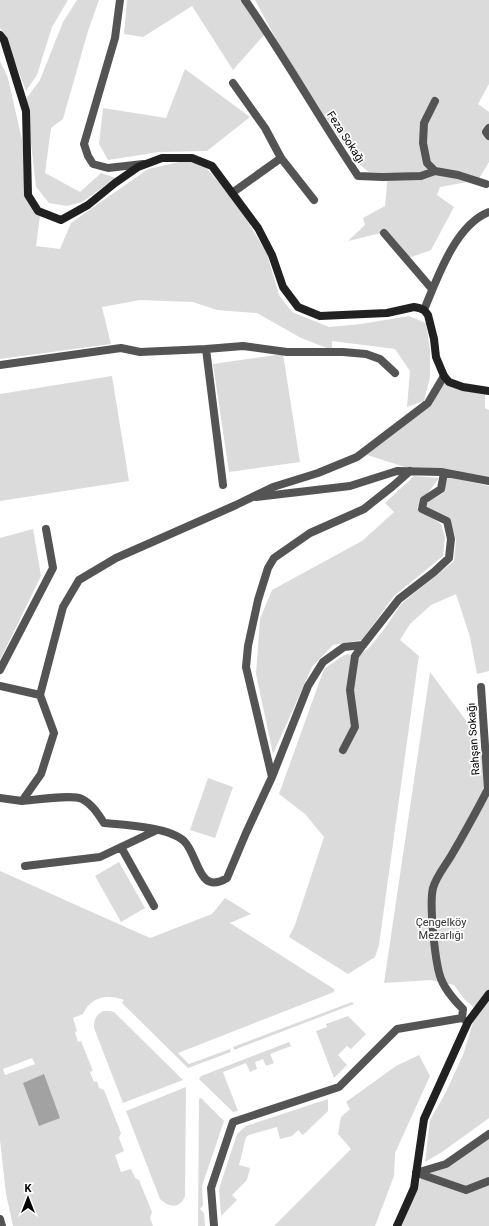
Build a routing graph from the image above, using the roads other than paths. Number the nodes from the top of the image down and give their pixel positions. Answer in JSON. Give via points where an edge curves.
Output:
{"nodes":[{"id":1,"x":120,"y":0,"type":"edge"},
{"id":2,"x":245,"y":0,"type":"edge"},
{"id":3,"x":0,"y":35,"type":"edge"},
{"id":4,"x":233,"y":83,"type":"dead end"},
{"id":5,"x":435,"y":101,"type":"dead end"},
{"id":6,"x":489,"y":128,"type":"edge"},
{"id":7,"x":489,"y":136,"type":"edge"},
{"id":8,"x":281,"y":158,"type":"junction"},
{"id":9,"x":146,"y":164,"type":"junction"},
{"id":10,"x":435,"y":171,"type":"junction"},
{"id":11,"x":488,"y":184,"type":"edge"},
{"id":12,"x":232,"y":193,"type":"junction"},
{"id":13,"x":314,"y":200,"type":"dead end"},
{"id":14,"x":489,"y":212,"type":"edge"},
{"id":15,"x":384,"y":233,"type":"dead end"},
{"id":16,"x":432,"y":289,"type":"junction"},
{"id":17,"x":424,"y":310,"type":"junction"},
{"id":18,"x":206,"y":349,"type":"junction"},
{"id":19,"x":0,"y":365,"type":"edge"},
{"id":20,"x":395,"y":373,"type":"dead end"},
{"id":21,"x":444,"y":376,"type":"junction"},
{"id":22,"x":489,"y":391,"type":"edge"},
{"id":23,"x":410,"y":471,"type":"junction"},
{"id":24,"x":444,"y":473,"type":"junction"},
{"id":25,"x":489,"y":481,"type":"edge"},
{"id":26,"x":223,"y":485,"type":"dead end"},
{"id":27,"x":251,"y":498,"type":"junction"},
{"id":28,"x":46,"y":529,"type":"dead end"},
{"id":29,"x":362,"y":645,"type":"junction"},
{"id":30,"x":0,"y":670,"type":"edge"},
{"id":31,"x":0,"y":686,"type":"edge"},
{"id":32,"x":480,"y":687,"type":"dead end"},
{"id":33,"x":40,"y":695,"type":"junction"},
{"id":34,"x":343,"y":750,"type":"dead end"},
{"id":35,"x":272,"y":777,"type":"junction"},
{"id":36,"x":488,"y":789,"type":"edge"},
{"id":37,"x":0,"y":798,"type":"edge"},
{"id":38,"x":22,"y":801,"type":"junction"},
{"id":39,"x":158,"y":830,"type":"junction"},
{"id":40,"x":121,"y":847,"type":"junction"},
{"id":41,"x":24,"y":866,"type":"dead end"},
{"id":42,"x":154,"y":906,"type":"dead end"},
{"id":43,"x":489,"y":994,"type":"edge"},
{"id":44,"x":465,"y":1020,"type":"junction"},
{"id":45,"x":489,"y":1134,"type":"edge"},
{"id":46,"x":416,"y":1173,"type":"junction"},
{"id":47,"x":489,"y":1181,"type":"edge"},
{"id":48,"x":0,"y":1218,"type":"edge"},
{"id":49,"x":2,"y":1226,"type":"edge"},
{"id":50,"x":214,"y":1226,"type":"edge"},
{"id":51,"x":397,"y":1226,"type":"edge"}],
"edges":[{"from":1,"to":9,"type":"street","via":[[115,38],[84,144],[93,164],[108,168]]},
{"from":2,"to":10,"type":"street","name":"Feza Sokağı","via":[[358,176],[421,176]]},
{"from":3,"to":9,"type":"street","via":[[4,40],[26,111],[28,195],[38,212],[61,220],[88,205],[115,183]]},
{"from":4,"to":8,"type":"street","via":[[265,128]]},
{"from":5,"to":10,"type":"street","via":[[424,123],[423,143],[427,163]]},
{"from":6,"to":7,"type":"street","via":[[486,132]]},
{"from":8,"to":12,"type":"street"},
{"from":8,"to":13,"type":"street"},
{"from":9,"to":12,"type":"street","via":[[162,158],[192,158],[212,166]]},
{"from":10,"to":11,"type":"street","name":"Feza Sokağı"},
{"from":12,"to":17,"type":"street","via":[[258,228],[272,255],[283,287],[298,307],[320,316],[387,313],[414,307]]},
{"from":14,"to":16,"type":"street","via":[[465,229],[443,263]]},
{"from":15,"to":16,"type":"street"},
{"from":16,"to":17,"type":"street"},
{"from":17,"to":21,"type":"street","via":[[428,315],[436,357]]},
{"from":18,"to":19,"type":"street","via":[[140,352],[121,348]]},
{"from":18,"to":20,"type":"street","via":[[243,346],[287,352],[366,354],[380,359]]},
{"from":18,"to":26,"type":"street"},
{"from":21,"to":22,"type":"street","via":[[449,382],[463,387]]},
{"from":21,"to":27,"type":"street","via":[[428,403],[357,457]]},
{"from":23,"to":24,"type":"street"},
{"from":23,"to":27,"type":"street","via":[[397,471],[350,486]]},
{"from":23,"to":35,"type":"street","via":[[364,509],[310,533],[274,558],[268,568],[258,600],[246,667]]},
{"from":24,"to":25,"type":"street"},
{"from":24,"to":29,"type":"street","via":[[441,489],[424,500],[422,509],[447,521],[451,538],[449,558],[399,599]]},
{"from":27,"to":33,"type":"street","via":[[116,558],[79,580],[63,607]]},
{"from":28,"to":30,"type":"street","via":[[53,568]]},
{"from":29,"to":34,"type":"street","via":[[355,656],[350,690],[355,727]]},
{"from":29,"to":35,"type":"street","via":[[344,647],[323,662],[308,686]]},
{"from":31,"to":33,"type":"street"},
{"from":32,"to":36,"type":"street","name":"Rahşan Sokağı"},
{"from":33,"to":38,"type":"street","via":[[54,733],[41,774]]},
{"from":35,"to":39,"type":"street","via":[[227,878],[221,882],[213,883],[206,880],[185,842],[177,836]]},
{"from":36,"to":44,"type":"street","via":[[433,888],[436,960],[440,978],[463,1009]]},
{"from":37,"to":38,"type":"street"},
{"from":38,"to":39,"type":"street","via":[[60,797],[82,799],[95,809],[104,822]]},
{"from":39,"to":40,"type":"street"},
{"from":40,"to":41,"type":"street","via":[[100,857]]},
{"from":40,"to":42,"type":"street"},
{"from":43,"to":44,"type":"street"},
{"from":44,"to":46,"type":"street","via":[[424,1119]]},
{"from":44,"to":50,"type":"street","via":[[397,1029],[338,1087],[233,1122],[211,1188]]},
{"from":45,"to":46,"type":"street","via":[[446,1164]]},
{"from":46,"to":47,"type":"street","via":[[466,1190]]},
{"from":46,"to":51,"type":"street","via":[[414,1188]]},
{"from":48,"to":49,"type":"street"}]}
